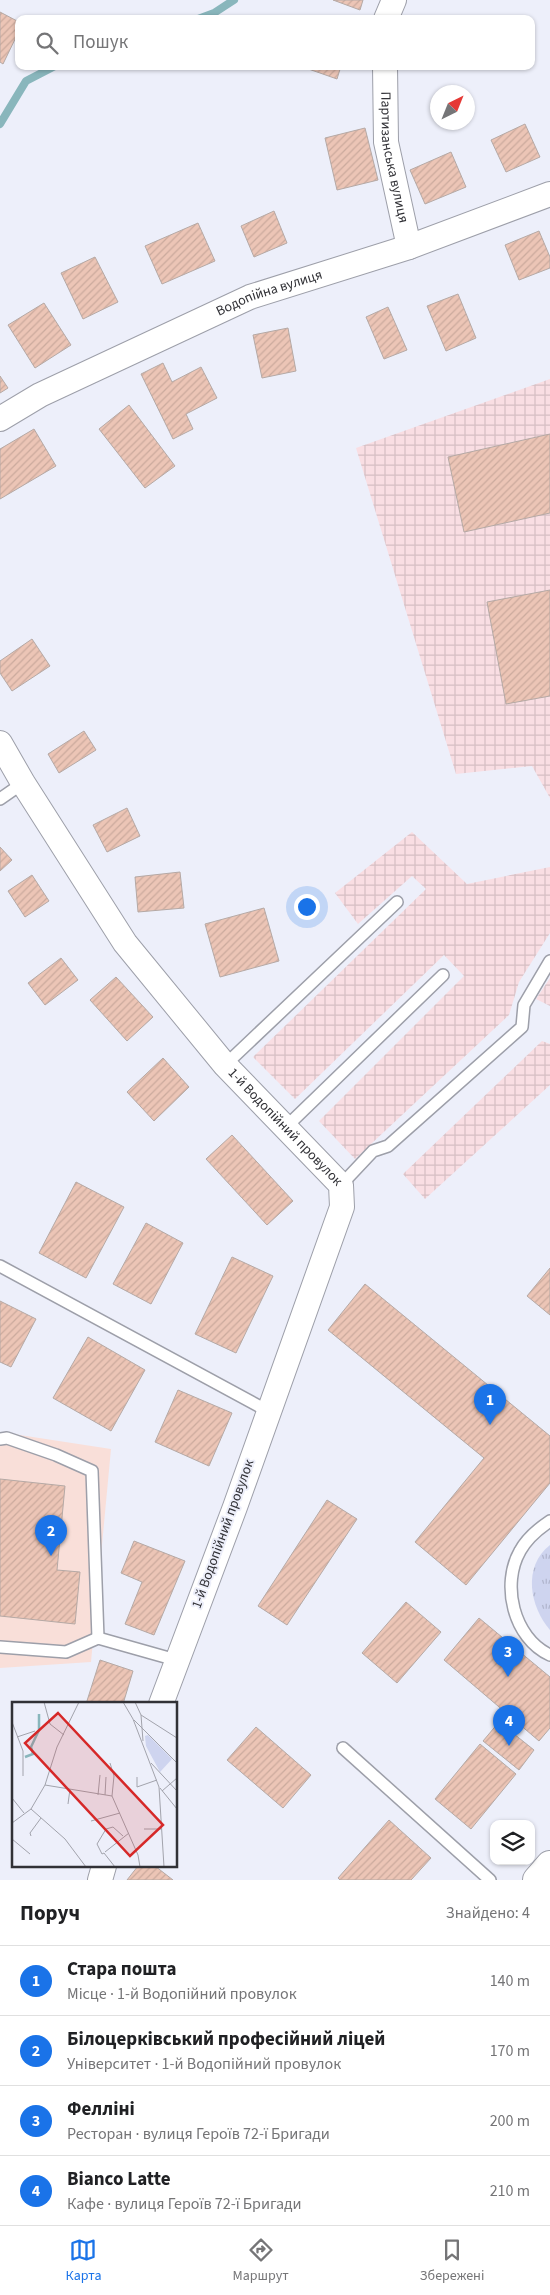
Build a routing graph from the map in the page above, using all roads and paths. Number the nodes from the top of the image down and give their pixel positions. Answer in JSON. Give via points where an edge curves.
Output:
{"nodes":[{"id":1,"x":394,"y":0,"type":"edge"},
{"id":2,"x":388,"y":15,"type":"edge"},
{"id":3,"x":384,"y":70,"type":"edge"},
{"id":4,"x":550,"y":194,"type":"edge"},
{"id":5,"x":409,"y":247,"type":"junction"},
{"id":6,"x":0,"y":419,"type":"edge"},
{"id":7,"x":0,"y":743,"type":"edge"},
{"id":8,"x":23,"y":783,"type":"junction"},
{"id":9,"x":0,"y":799,"type":"edge"},
{"id":10,"x":397,"y":902,"type":"dead end"},
{"id":11,"x":550,"y":961,"type":"edge"},
{"id":12,"x":443,"y":975,"type":"dead end"},
{"id":13,"x":225,"y":1065,"type":"junction"},
{"id":14,"x":286,"y":1127,"type":"junction"},
{"id":15,"x":341,"y":1186,"type":"junction"},
{"id":16,"x":0,"y":1266,"type":"edge"},
{"id":17,"x":268,"y":1411,"type":"junction"},
{"id":18,"x":0,"y":1439,"type":"edge"},
{"id":19,"x":550,"y":1521,"type":"edge"},
{"id":20,"x":98,"y":1638,"type":"junction"},
{"id":21,"x":0,"y":1647,"type":"edge"},
{"id":22,"x":550,"y":1655,"type":"edge"},
{"id":23,"x":176,"y":1660,"type":"junction"},
{"id":24,"x":162,"y":1702,"type":"edge"},
{"id":25,"x":343,"y":1748,"type":"dead end"},
{"id":26,"x":550,"y":1865,"type":"edge"},
{"id":27,"x":490,"y":1880,"type":"edge"},
{"id":28,"x":537,"y":1880,"type":"edge"}],
"edges":[{"from":1,"to":2,"type":"street"},
{"from":3,"to":5,"type":"street","name":"Партизанська вулиця","via":[[386,142]]},
{"from":4,"to":5,"type":"street","name":"Водопійна вулиця"},
{"from":5,"to":6,"type":"street","name":"Водопійна вулиця","via":[[250,297],[40,395]]},
{"from":7,"to":8,"type":"street","name":"1-й Водопійний провулок"},
{"from":8,"to":9,"type":"lane"},
{"from":8,"to":13,"type":"street","name":"1-й Водопійний провулок","via":[[125,944]]},
{"from":10,"to":13,"type":"lane"},
{"from":11,"to":15,"type":"lane","via":[[524,1005],[522,1027],[388,1146],[373,1151]]},
{"from":12,"to":14,"type":"lane"},
{"from":13,"to":14,"type":"street","name":"1-й Водопійний провулок"},
{"from":14,"to":15,"type":"street","name":"1-й Водопійний провулок"},
{"from":15,"to":17,"type":"street","name":"1-й Водопійний провулок","via":[[342,1207]]},
{"from":16,"to":17,"type":"lane"},
{"from":17,"to":23,"type":"street","name":"1-й Водопійний провулок"},
{"from":18,"to":20,"type":"lane","via":[[6,1438],[56,1455],[92,1471]]},
{"from":19,"to":22,"type":"lane","via":[[536,1530],[520,1551],[512,1572],[511,1596],[517,1618],[529,1638]]},
{"from":20,"to":21,"type":"lane","via":[[66,1652]]},
{"from":20,"to":23,"type":"lane"},
{"from":23,"to":24,"type":"street","name":"1-й Водопійний провулок"},
{"from":25,"to":27,"type":"lane"},
{"from":26,"to":28,"type":"main road"}]}
